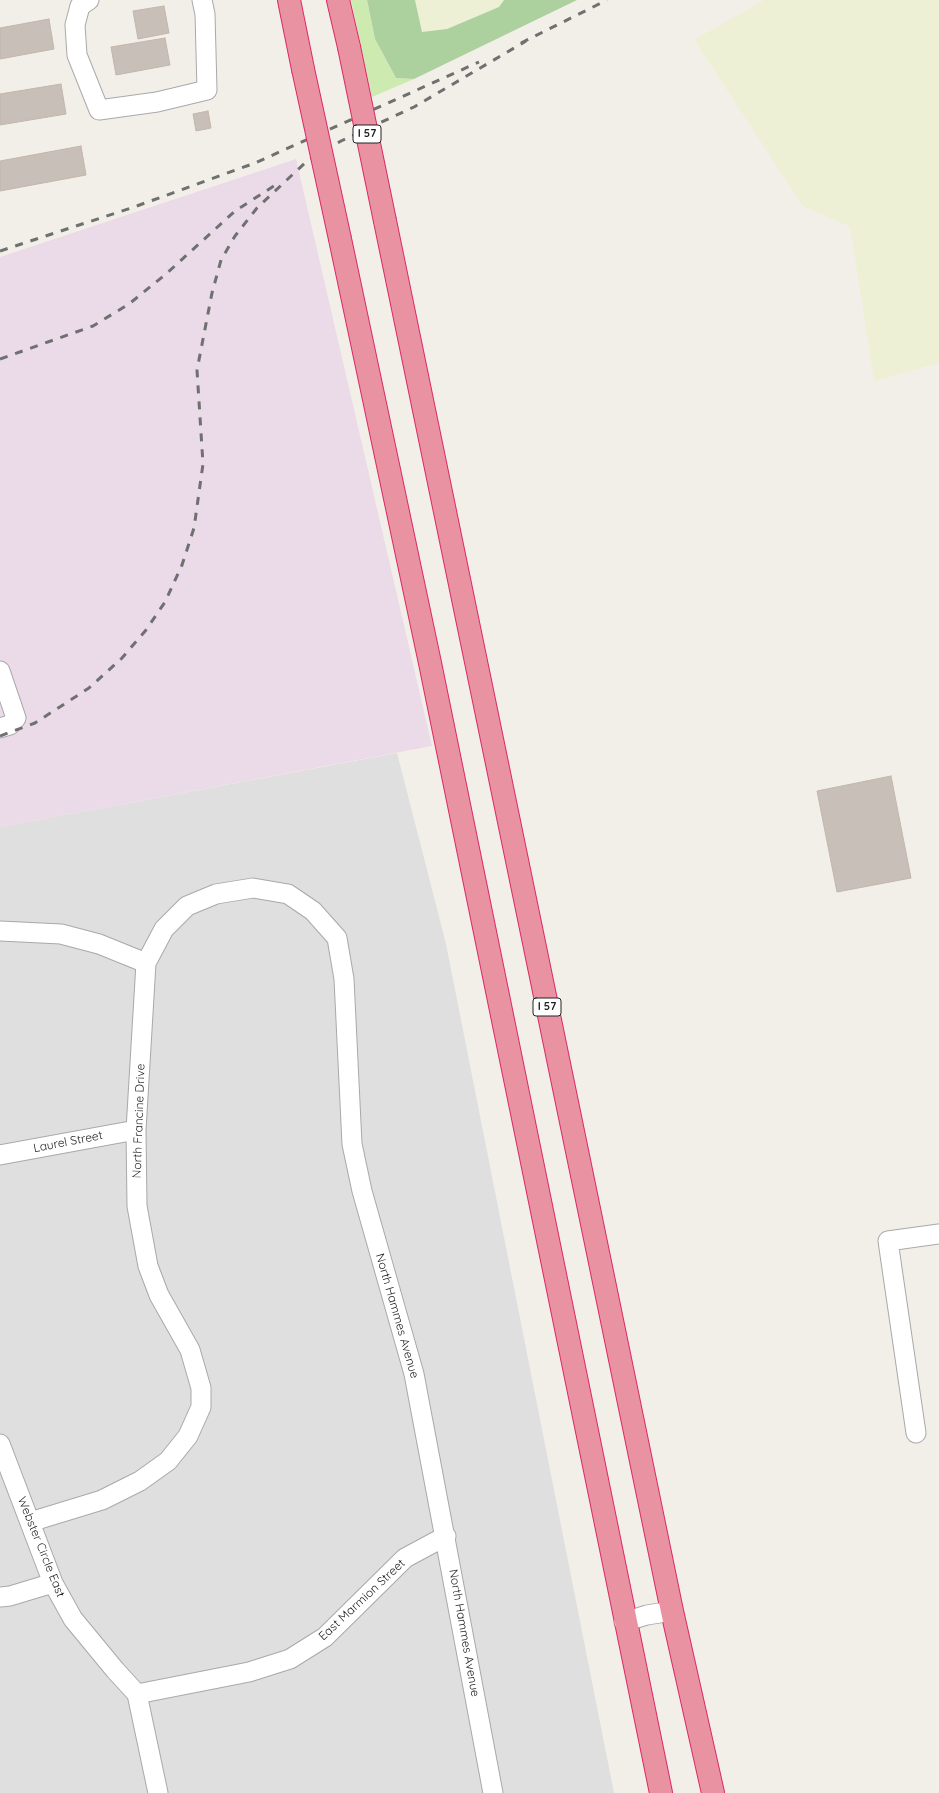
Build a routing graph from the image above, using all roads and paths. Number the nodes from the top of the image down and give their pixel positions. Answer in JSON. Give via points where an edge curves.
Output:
{"nodes":[{"id":1,"x":89,"y":0,"type":"edge"},
{"id":2,"x":202,"y":0,"type":"edge"},
{"id":3,"x":289,"y":0,"type":"edge"},
{"id":4,"x":338,"y":0,"type":"edge"},
{"id":5,"x":0,"y":671,"type":"edge"},
{"id":6,"x":0,"y":728,"type":"edge"},
{"id":7,"x":253,"y":888,"type":"joint"},
{"id":8,"x":0,"y":931,"type":"edge"},
{"id":9,"x":146,"y":963,"type":"junction"},
{"id":10,"x":136,"y":1130,"type":"junction"},
{"id":11,"x":0,"y":1155,"type":"edge"},
{"id":12,"x":939,"y":1234,"type":"edge"},
{"id":13,"x":916,"y":1433,"type":"dead end"},
{"id":14,"x":0,"y":1444,"type":"edge"},
{"id":15,"x":30,"y":1522,"type":"junction"},
{"id":16,"x":446,"y":1536,"type":"junction"},
{"id":17,"x":53,"y":1583,"type":"junction"},
{"id":18,"x":0,"y":1597,"type":"edge"},
{"id":19,"x":672,"y":1611,"type":"junction"},
{"id":20,"x":624,"y":1622,"type":"junction"},
{"id":21,"x":137,"y":1694,"type":"junction"},
{"id":22,"x":158,"y":1793,"type":"edge"},
{"id":23,"x":493,"y":1793,"type":"edge"},
{"id":24,"x":661,"y":1793,"type":"edge"},
{"id":25,"x":713,"y":1793,"type":"edge"}],
"edges":[{"from":1,"to":2,"type":"street","via":[[80,6],[75,25],[77,55],[99,110],[157,102],[206,90],[205,21]]},
{"from":3,"to":20,"type":"highway","bridge":true,"via":[[430,663]]},
{"from":4,"to":19,"type":"highway","number":"I 57","bridge":true},
{"from":5,"to":6,"type":"street","via":[[16,718],[10,725]]},
{"from":7,"to":9,"type":"street","name":"North Francine Drive","via":[[216,894],[186,906],[164,929]]},
{"from":7,"to":16,"type":"street","name":"North Hammes Avenue","via":[[288,894],[313,911],[337,938],[344,979],[352,1144],[362,1191],[414,1374]]},
{"from":8,"to":9,"type":"street","via":[[61,934],[99,944]]},
{"from":9,"to":10,"type":"street","name":"North Francine Drive"},
{"from":10,"to":11,"type":"street","name":"Laurel Street"},
{"from":10,"to":15,"type":"street","name":"North Francine Drive","via":[[138,1206],[148,1266],[159,1294],[190,1350],[201,1388],[201,1407],[188,1436],[168,1461],[140,1481],[102,1500]]},
{"from":12,"to":13,"type":"street","via":[[888,1241]]},
{"from":14,"to":15,"type":"street","name":"Webster Circle East"},
{"from":15,"to":17,"type":"street","name":"Webster Circle East"},
{"from":16,"to":21,"type":"street","name":"East Marmion Street","via":[[405,1558],[325,1637],[290,1659],[248,1672]]},
{"from":16,"to":23,"type":"street","name":"North Hammes Avenue"},
{"from":17,"to":18,"type":"street"},
{"from":17,"to":21,"type":"street","name":"Webster Circle East","via":[[73,1619]]},
{"from":19,"to":20,"type":"street"},
{"from":19,"to":25,"type":"highway","number":"I 57"},
{"from":20,"to":24,"type":"highway"},
{"from":21,"to":22,"type":"street"}]}
